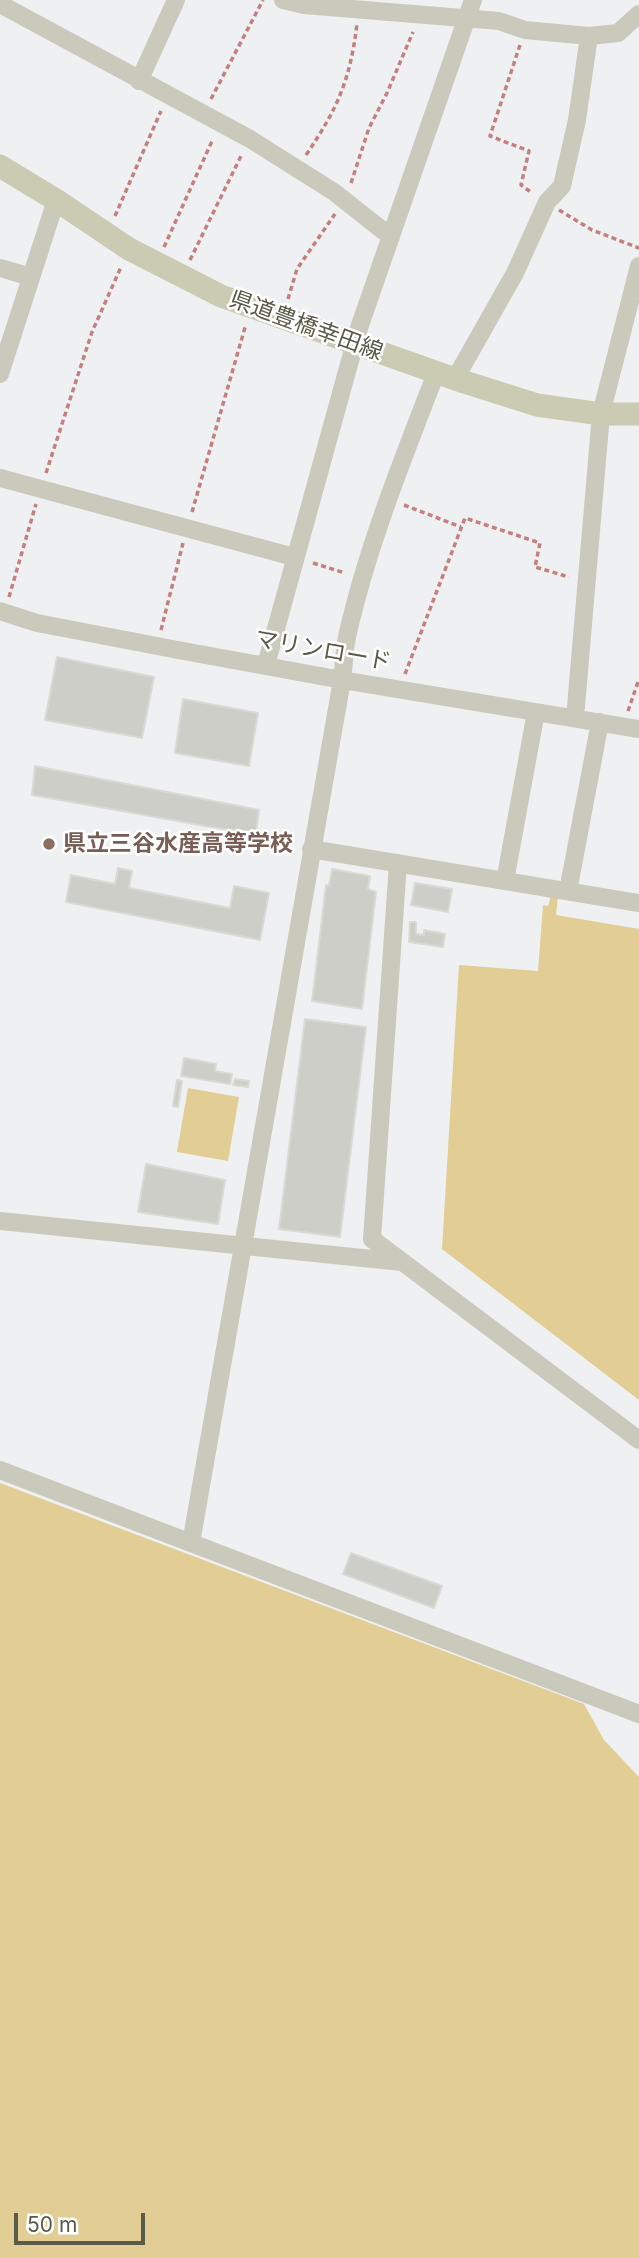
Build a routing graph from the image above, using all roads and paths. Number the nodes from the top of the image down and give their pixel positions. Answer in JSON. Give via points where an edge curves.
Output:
{"nodes":[{"id":1,"x":176,"y":0,"type":"edge"},
{"id":2,"x":263,"y":0,"type":"edge"},
{"id":3,"x":283,"y":0,"type":"edge"},
{"id":4,"x":473,"y":0,"type":"edge"},
{"id":5,"x":0,"y":4,"type":"edge"},
{"id":6,"x":359,"y":11,"type":"junction"},
{"id":7,"x":639,"y":13,"type":"edge"},
{"id":8,"x":419,"y":15,"type":"junction"},
{"id":9,"x":467,"y":19,"type":"junction"},
{"id":10,"x":525,"y":30,"type":"junction"},
{"id":11,"x":589,"y":36,"type":"junction"},
{"id":12,"x":139,"y":81,"type":"junction"},
{"id":13,"x":168,"y":96,"type":"junction"},
{"id":14,"x":204,"y":113,"type":"junction"},
{"id":15,"x":221,"y":122,"type":"junction"},
{"id":16,"x":250,"y":139,"type":"junction"},
{"id":17,"x":0,"y":166,"type":"edge"},
{"id":18,"x":297,"y":168,"type":"junction"},
{"id":19,"x":56,"y":200,"type":"junction"},
{"id":20,"x":345,"y":200,"type":"junction"},
{"id":21,"x":547,"y":202,"type":"junction"},
{"id":22,"x":107,"y":234,"type":"junction"},
{"id":23,"x":391,"y":237,"type":"junction"},
{"id":24,"x":639,"y":248,"type":"edge"},
{"id":25,"x":129,"y":249,"type":"junction"},
{"id":26,"x":156,"y":265,"type":"junction"},
{"id":27,"x":639,"y":266,"type":"edge"},
{"id":28,"x":0,"y":268,"type":"edge"},
{"id":29,"x":31,"y":278,"type":"junction"},
{"id":30,"x":182,"y":278,"type":"junction"},
{"id":31,"x":251,"y":306,"type":"junction"},
{"id":32,"x":283,"y":317,"type":"junction"},
{"id":33,"x":354,"y":344,"type":"junction"},
{"id":34,"x":0,"y":374,"type":"edge"},
{"id":35,"x":445,"y":376,"type":"junction"},
{"id":36,"x":601,"y":414,"type":"junction"},
{"id":37,"x":639,"y":414,"type":"edge"},
{"id":38,"x":0,"y":478,"type":"edge"},
{"id":39,"x":41,"y":488,"type":"junction"},
{"id":40,"x":389,"y":499,"type":"junction"},
{"id":41,"x":461,"y":527,"type":"junction"},
{"id":42,"x":187,"y":528,"type":"junction"},
{"id":43,"x":294,"y":557,"type":"junction"},
{"id":44,"x":362,"y":578,"type":"junction"},
{"id":45,"x":587,"y":582,"type":"junction"},
{"id":46,"x":2,"y":612,"type":"edge"},
{"id":47,"x":157,"y":646,"type":"junction"},
{"id":48,"x":265,"y":665,"type":"junction"},
{"id":49,"x":639,"y":679,"type":"edge"},
{"id":50,"x":342,"y":680,"type":"junction"},
{"id":51,"x":400,"y":690,"type":"junction"},
{"id":52,"x":536,"y":712,"type":"junction"},
{"id":53,"x":575,"y":718,"type":"junction"},
{"id":54,"x":600,"y":722,"type":"junction"},
{"id":55,"x":631,"y":728,"type":"edge"},
{"id":56,"x":312,"y":849,"type":"junction"},
{"id":57,"x":398,"y":863,"type":"junction"},
{"id":58,"x":505,"y":881,"type":"junction"},
{"id":59,"x":568,"y":891,"type":"junction"},
{"id":60,"x":639,"y":903,"type":"edge"},
{"id":61,"x":0,"y":1221,"type":"edge"},
{"id":62,"x":244,"y":1246,"type":"junction"},
{"id":63,"x":405,"y":1262,"type":"junction"},
{"id":64,"x":639,"y":1440,"type":"edge"},
{"id":65,"x":0,"y":1470,"type":"edge"},
{"id":66,"x":191,"y":1543,"type":"junction"},
{"id":67,"x":639,"y":1714,"type":"edge"}],
"edges":[{"from":1,"to":12,"type":"street"},
{"from":2,"to":14,"type":"path"},
{"from":3,"to":6,"type":"street"},
{"from":4,"to":9,"type":"street"},
{"from":5,"to":12,"type":"street"},
{"from":6,"to":8,"type":"street"},
{"from":6,"to":18,"type":"path","via":[[347,81],[328,123]]},
{"from":7,"to":11,"type":"street","via":[[618,33]]},
{"from":8,"to":9,"type":"street"},
{"from":8,"to":20,"type":"path","via":[[369,128]]},
{"from":9,"to":10,"type":"street","via":[[499,21]]},
{"from":9,"to":23,"type":"street"},
{"from":10,"to":11,"type":"street"},
{"from":10,"to":21,"type":"path","via":[[490,136],[528,151],[521,185]]},
{"from":11,"to":21,"type":"street","via":[[562,186]]},
{"from":12,"to":13,"type":"street"},
{"from":13,"to":14,"type":"street"},
{"from":13,"to":22,"type":"path"},
{"from":14,"to":15,"type":"street"},
{"from":15,"to":16,"type":"street"},
{"from":15,"to":26,"type":"path"},
{"from":16,"to":18,"type":"street"},
{"from":16,"to":30,"type":"path"},
{"from":17,"to":19,"type":"main road","name":"県道豊橋幸田線"},
{"from":18,"to":20,"type":"street"},
{"from":19,"to":22,"type":"main road","name":"県道豊橋幸田線"},
{"from":19,"to":29,"type":"street"},
{"from":20,"to":23,"type":"street"},
{"from":20,"to":32,"type":"path","via":[[297,269]]},
{"from":21,"to":24,"type":"path","via":[[592,230]]},
{"from":21,"to":35,"type":"street","via":[[515,273]]},
{"from":22,"to":25,"type":"main road","name":"県道豊橋幸田線"},
{"from":23,"to":33,"type":"street"},
{"from":25,"to":26,"type":"main road","name":"県道豊橋幸田線"},
{"from":25,"to":39,"type":"path","via":[[92,332]]},
{"from":26,"to":30,"type":"main road","name":"県道豊橋幸田線"},
{"from":27,"to":36,"type":"street"},
{"from":28,"to":29,"type":"street"},
{"from":29,"to":34,"type":"street"},
{"from":30,"to":31,"type":"main road","name":"県道豊橋幸田線"},
{"from":31,"to":32,"type":"main road","name":"県道豊橋幸田線"},
{"from":31,"to":42,"type":"path"},
{"from":32,"to":33,"type":"main road","name":"県道豊橋幸田線"},
{"from":33,"to":35,"type":"main road","name":"県道豊橋幸田線"},
{"from":33,"to":43,"type":"street"},
{"from":35,"to":36,"type":"main road","name":"県道豊橋幸田線","via":[[537,405]]},
{"from":35,"to":40,"type":"street"},
{"from":36,"to":37,"type":"main road","name":"県道豊橋幸田線"},
{"from":36,"to":45,"type":"street"},
{"from":38,"to":39,"type":"street"},
{"from":39,"to":42,"type":"street"},
{"from":39,"to":46,"type":"path"},
{"from":40,"to":41,"type":"path"},
{"from":40,"to":44,"type":"street"},
{"from":41,"to":45,"type":"path","via":[[465,518],[540,542],[534,567]]},
{"from":41,"to":51,"type":"path"},
{"from":42,"to":43,"type":"street"},
{"from":42,"to":47,"type":"path"},
{"from":43,"to":44,"type":"path"},
{"from":43,"to":48,"type":"street"},
{"from":44,"to":50,"type":"street","via":[[346,640]]},
{"from":45,"to":53,"type":"street"},
{"from":46,"to":47,"type":"street","name":"マリンロード"},
{"from":47,"to":48,"type":"street","name":"マリンロード"},
{"from":48,"to":50,"type":"street","name":"マリンロード"},
{"from":49,"to":55,"type":"path"},
{"from":50,"to":51,"type":"street","name":"マリンロード"},
{"from":50,"to":56,"type":"street"},
{"from":51,"to":52,"type":"street","name":"マリンロード"},
{"from":52,"to":53,"type":"street","name":"マリンロード"},
{"from":52,"to":58,"type":"street"},
{"from":53,"to":54,"type":"street","name":"マリンロード"},
{"from":54,"to":55,"type":"street","name":"マリンロード"},
{"from":54,"to":59,"type":"street"},
{"from":56,"to":57,"type":"street"},
{"from":56,"to":62,"type":"street"},
{"from":57,"to":58,"type":"street"},
{"from":57,"to":63,"type":"street","via":[[372,1239]]},
{"from":58,"to":59,"type":"street"},
{"from":59,"to":60,"type":"street"},
{"from":61,"to":62,"type":"street"},
{"from":62,"to":63,"type":"street"},
{"from":62,"to":66,"type":"street"},
{"from":63,"to":64,"type":"street"},
{"from":65,"to":66,"type":"street"},
{"from":66,"to":67,"type":"street"}]}
